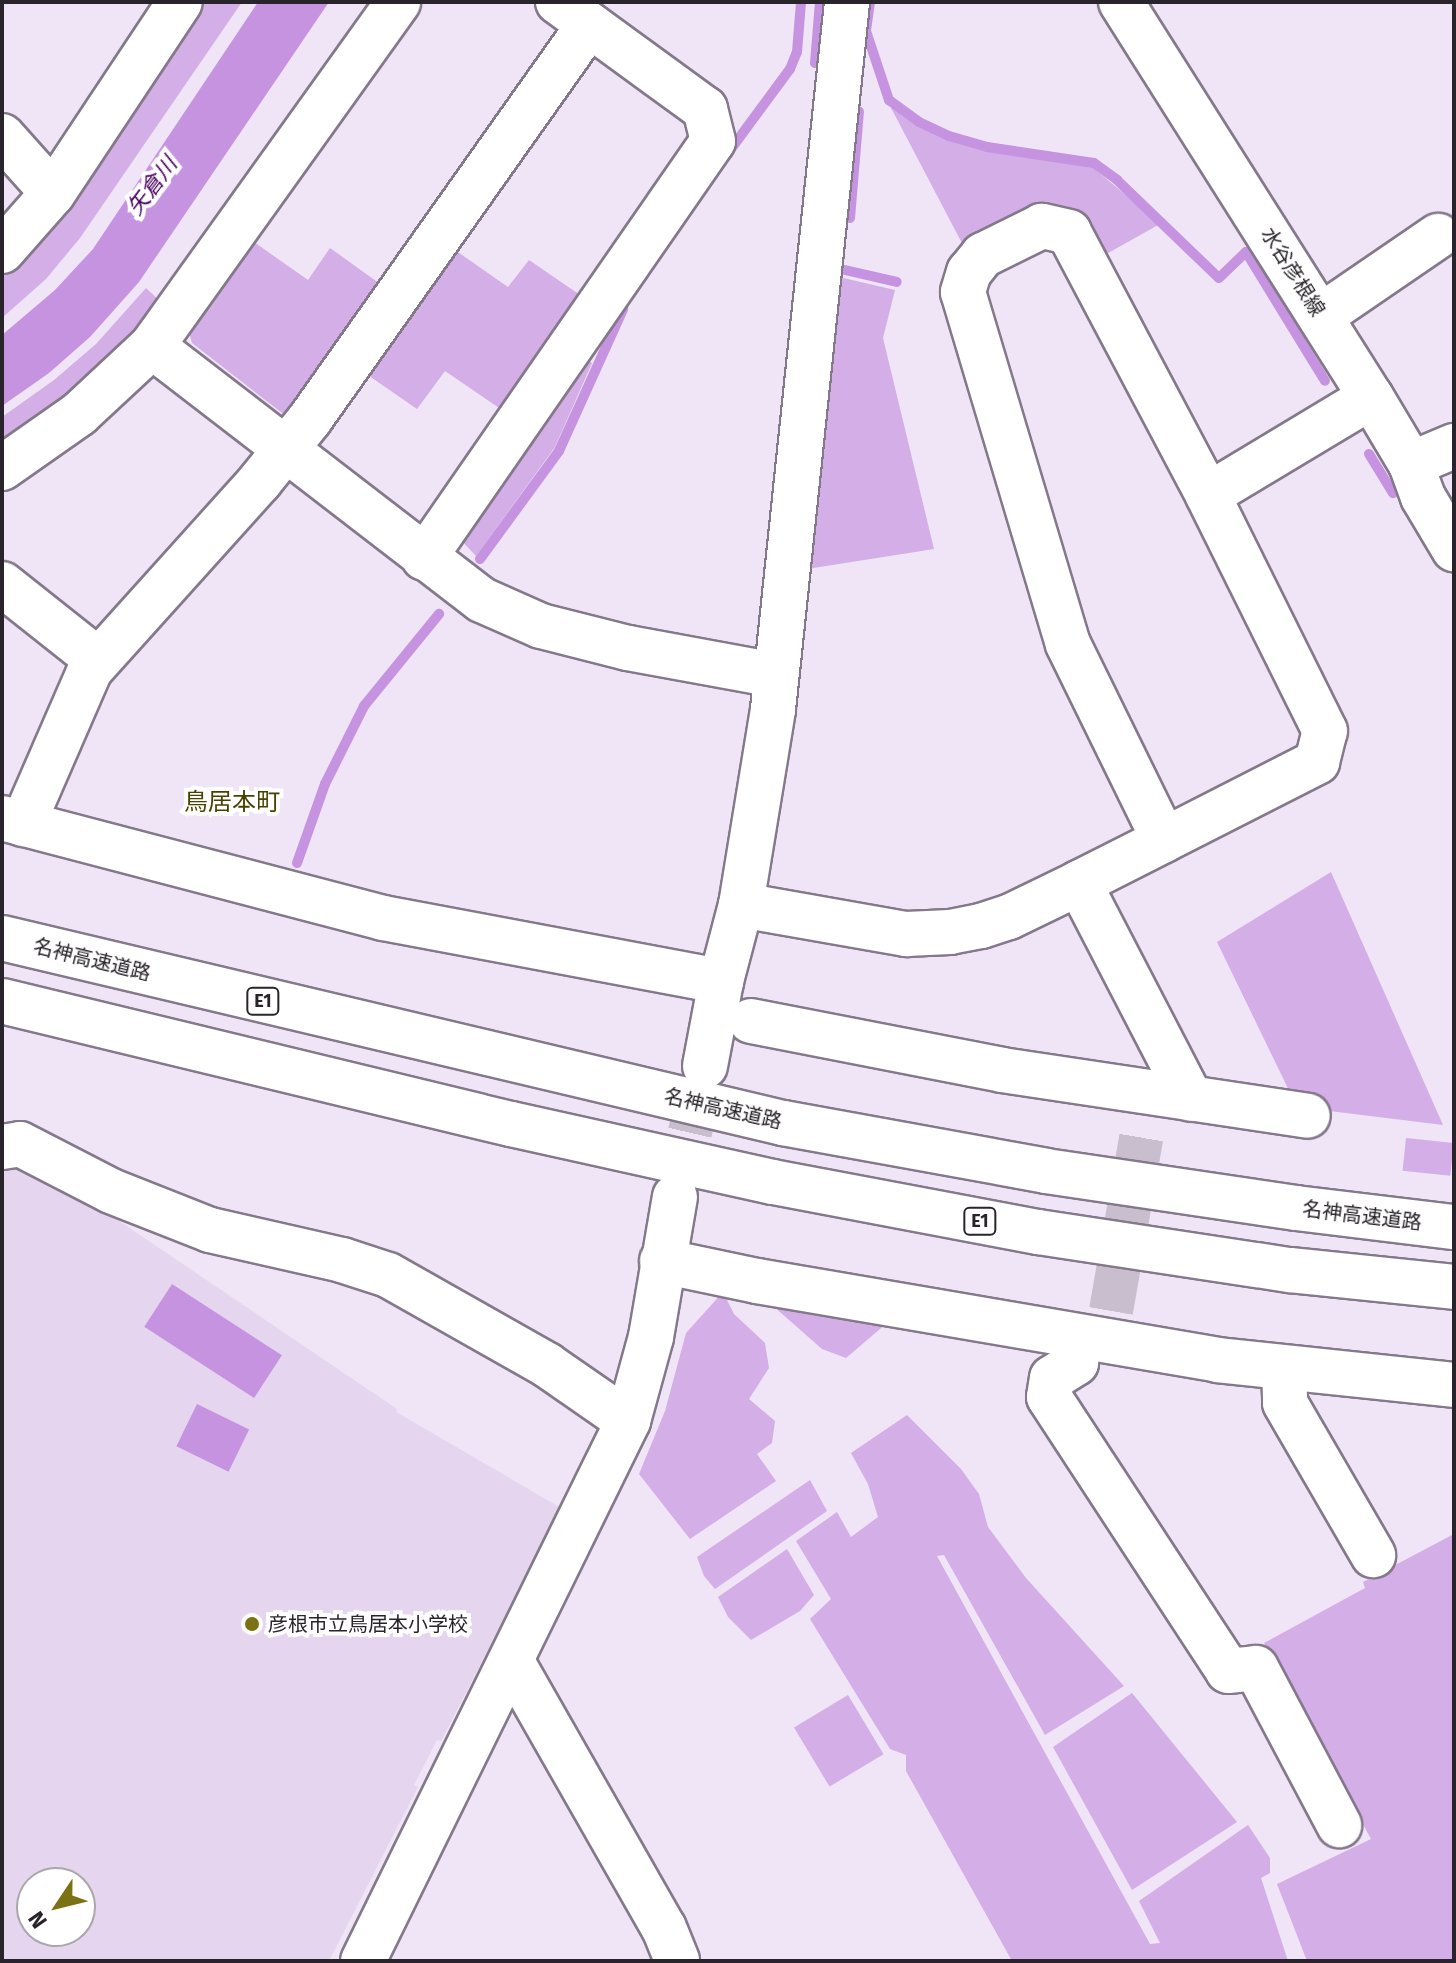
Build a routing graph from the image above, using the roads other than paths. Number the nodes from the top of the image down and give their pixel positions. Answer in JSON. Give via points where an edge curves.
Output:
{"nodes":[{"id":1,"x":180,"y":2,"type":"edge"},
{"id":2,"x":398,"y":2,"type":"edge"},
{"id":3,"x":847,"y":2,"type":"edge"},
{"id":4,"x":1121,"y":2,"type":"edge"},
{"id":5,"x":574,"y":14,"type":"edge"},
{"id":6,"x":2,"y":136,"type":"edge"},
{"id":7,"x":53,"y":193,"type":"junction"},
{"id":8,"x":1438,"y":236,"type":"dead end"},
{"id":9,"x":2,"y":251,"type":"edge"},
{"id":10,"x":1321,"y":316,"type":"junction"},
{"id":11,"x":152,"y":346,"type":"junction"},
{"id":12,"x":1371,"y":397,"type":"junction"},
{"id":13,"x":1454,"y":446,"type":"edge"},
{"id":14,"x":286,"y":449,"type":"junction"},
{"id":15,"x":1411,"y":464,"type":"junction"},
{"id":16,"x":2,"y":468,"type":"edge"},
{"id":17,"x":1208,"y":495,"type":"junction"},
{"id":18,"x":1454,"y":549,"type":"edge"},
{"id":19,"x":424,"y":558,"type":"junction"},
{"id":20,"x":2,"y":584,"type":"edge"},
{"id":21,"x":98,"y":660,"type":"junction"},
{"id":22,"x":775,"y":675,"type":"junction"},
{"id":23,"x":12,"y":821,"type":"edge"},
{"id":24,"x":1164,"y":840,"type":"junction"},
{"id":25,"x":1079,"y":883,"type":"junction"},
{"id":26,"x":741,"y":905,"type":"junction"},
{"id":27,"x":2,"y":938,"type":"edge"},
{"id":28,"x":721,"y":981,"type":"junction"},
{"id":29,"x":2,"y":1001,"type":"edge"},
{"id":30,"x":751,"y":1021,"type":"dead end"},
{"id":31,"x":705,"y":1066,"type":"tunnel mouth"},
{"id":32,"x":1161,"y":1105,"type":"junction"},
{"id":33,"x":1308,"y":1116,"type":"dead end"},
{"id":34,"x":2,"y":1147,"type":"edge"},
{"id":35,"x":675,"y":1197,"type":"tunnel mouth"},
{"id":36,"x":1454,"y":1227,"type":"edge"},
{"id":37,"x":662,"y":1261,"type":"junction"},
{"id":38,"x":1454,"y":1287,"type":"edge"},
{"id":39,"x":1099,"y":1331,"type":"junction"},
{"id":40,"x":1284,"y":1369,"type":"junction"},
{"id":41,"x":1454,"y":1385,"type":"edge"},
{"id":42,"x":628,"y":1421,"type":"junction"},
{"id":43,"x":1373,"y":1555,"type":"dead end"},
{"id":44,"x":512,"y":1662,"type":"junction"},
{"id":45,"x":1339,"y":1825,"type":"dead end"},
{"id":46,"x":363,"y":1961,"type":"edge"},
{"id":47,"x":677,"y":1961,"type":"edge"}],
"edges":[{"from":1,"to":7,"type":"main road"},
{"from":2,"to":11,"type":"main road"},
{"from":3,"to":22,"type":"main road"},
{"from":4,"to":10,"type":"main road","name":"水谷彦根線"},
{"from":5,"to":14,"type":"main road"},
{"from":5,"to":19,"type":"main road","via":[[705,109],[713,141]]},
{"from":6,"to":7,"type":"main road"},
{"from":7,"to":9,"type":"main road"},
{"from":8,"to":10,"type":"main road"},
{"from":10,"to":12,"type":"main road","name":"水谷彦根線"},
{"from":11,"to":14,"type":"main road"},
{"from":11,"to":16,"type":"main road","via":[[79,414]]},
{"from":12,"to":15,"type":"main road","name":"水谷彦根線"},
{"from":12,"to":17,"type":"main road"},
{"from":13,"to":15,"type":"main road"},
{"from":14,"to":19,"type":"main road"},
{"from":14,"to":21,"type":"main road"},
{"from":15,"to":18,"type":"main road","name":"水谷彦根線","via":[[1423,497]]},
{"from":17,"to":24,"type":"main road","via":[[1325,731],[1317,762]]},
{"from":17,"to":24,"type":"main road","via":[[1069,232],[1042,226],[983,255],[969,272],[963,292],[1068,644]]},
{"from":19,"to":22,"type":"main road","via":[[482,600],[541,626]]},
{"from":20,"to":21,"type":"main road"},
{"from":21,"to":23,"type":"main road"},
{"from":22,"to":26,"type":"main road"},
{"from":23,"to":28,"type":"main road","via":[[383,918]]},
{"from":24,"to":25,"type":"main road"},
{"from":25,"to":26,"type":"main road","via":[[1009,917],[950,932],[868,930]]},
{"from":25,"to":32,"type":"main road"},
{"from":26,"to":28,"type":"main road"},
{"from":27,"to":36,"type":"main road","name":"名神高速道路","number":"E1","via":[[783,1123],[1046,1171]]},
{"from":28,"to":31,"type":"main road"},
{"from":29,"to":38,"type":"main road","number":"E1","via":[[773,1182],[1038,1232],[1290,1270]]},
{"from":30,"to":32,"type":"main road"},
{"from":32,"to":33,"type":"main road"},
{"from":34,"to":42,"type":"main road","via":[[20,1144],[111,1191],[210,1230],[388,1275],[547,1365]]},
{"from":35,"to":37,"type":"main road"},
{"from":37,"to":39,"type":"main road","via":[[728,1276]]},
{"from":37,"to":42,"type":"main road","via":[[644,1371]]},
{"from":39,"to":40,"type":"main road"},
{"from":39,"to":45,"type":"main road","via":[[1076,1363],[1052,1378],[1049,1397],[1228,1671],[1256,1668]]},
{"from":40,"to":41,"type":"main road"},
{"from":40,"to":43,"type":"main road","via":[[1285,1403]]},
{"from":42,"to":44,"type":"main road"},
{"from":44,"to":46,"type":"main road"},
{"from":44,"to":47,"type":"main road","via":[[664,1928]]}]}
